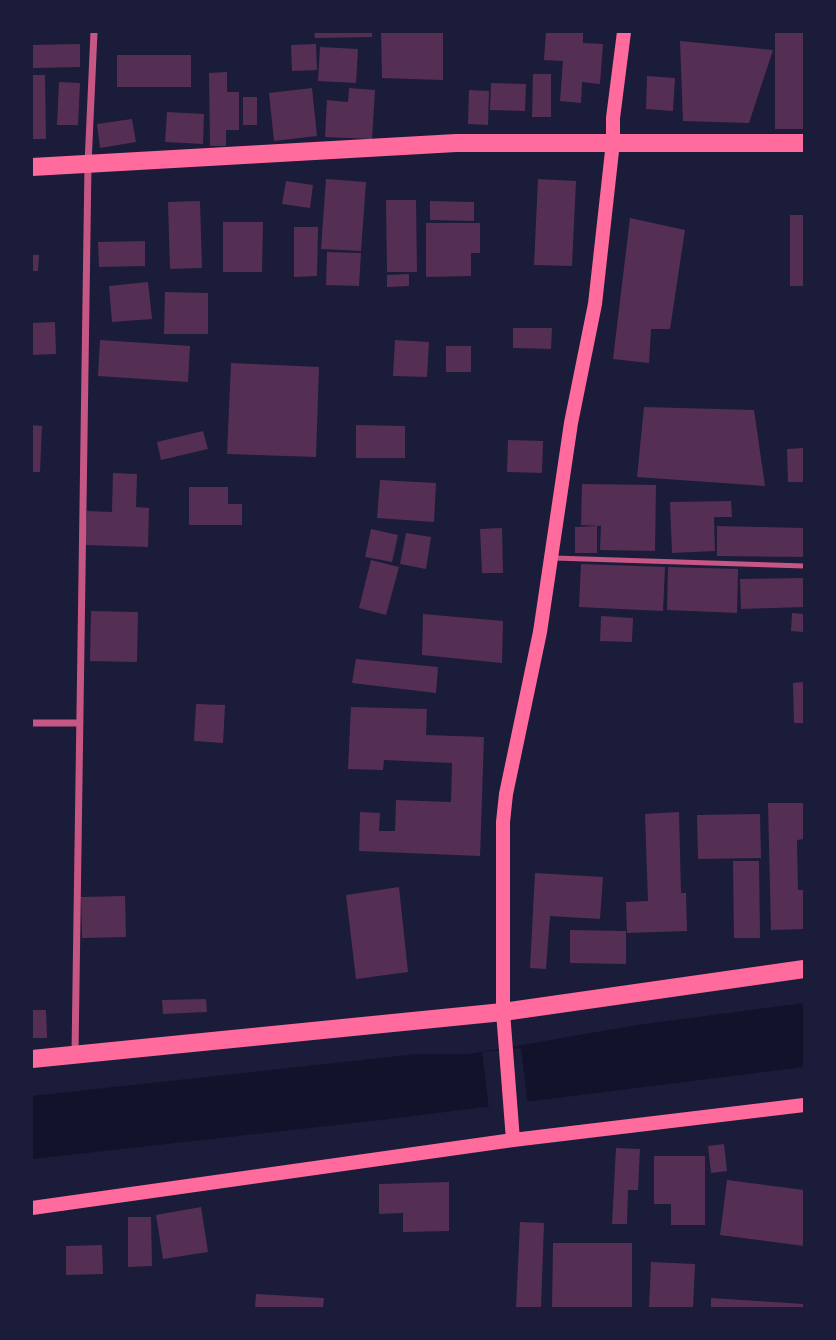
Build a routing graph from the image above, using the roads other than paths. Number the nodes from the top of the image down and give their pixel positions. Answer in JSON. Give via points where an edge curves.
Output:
{"nodes":[{"id":1,"x":94,"y":32,"type":"edge"},
{"id":2,"x":624,"y":32,"type":"edge"},
{"id":3,"x":612,"y":142,"type":"junction"},
{"id":4,"x":804,"y":143,"type":"edge"},
{"id":5,"x":88,"y":164,"type":"junction"},
{"id":6,"x":32,"y":167,"type":"edge"},
{"id":7,"x":551,"y":558,"type":"junction"},
{"id":8,"x":804,"y":566,"type":"edge"},
{"id":9,"x":32,"y":723,"type":"edge"},
{"id":10,"x":80,"y":723,"type":"junction"},
{"id":11,"x":804,"y":969,"type":"edge"},
{"id":12,"x":503,"y":1012,"type":"junction"},
{"id":13,"x":75,"y":1054,"type":"junction"},
{"id":14,"x":32,"y":1059,"type":"edge"},
{"id":15,"x":804,"y":1105,"type":"edge"},
{"id":16,"x":513,"y":1140,"type":"junction"},
{"id":17,"x":32,"y":1208,"type":"edge"}],
"edges":[{"from":1,"to":5,"type":"street"},
{"from":2,"to":3,"type":"main road"},
{"from":3,"to":4,"type":"main road"},
{"from":3,"to":5,"type":"main road","via":[[456,143]]},
{"from":3,"to":7,"type":"main road","via":[[595,304]]},
{"from":5,"to":6,"type":"main road"},
{"from":5,"to":10,"type":"street"},
{"from":7,"to":8,"type":"lane"},
{"from":7,"to":12,"type":"main road","via":[[503,822]]},
{"from":9,"to":10,"type":"street"},
{"from":10,"to":13,"type":"street"},
{"from":11,"to":12,"type":"main road"},
{"from":12,"to":13,"type":"main road"},
{"from":12,"to":16,"type":"main road"},
{"from":13,"to":14,"type":"main road"},
{"from":15,"to":16,"type":"main road"},
{"from":16,"to":17,"type":"main road"}]}
